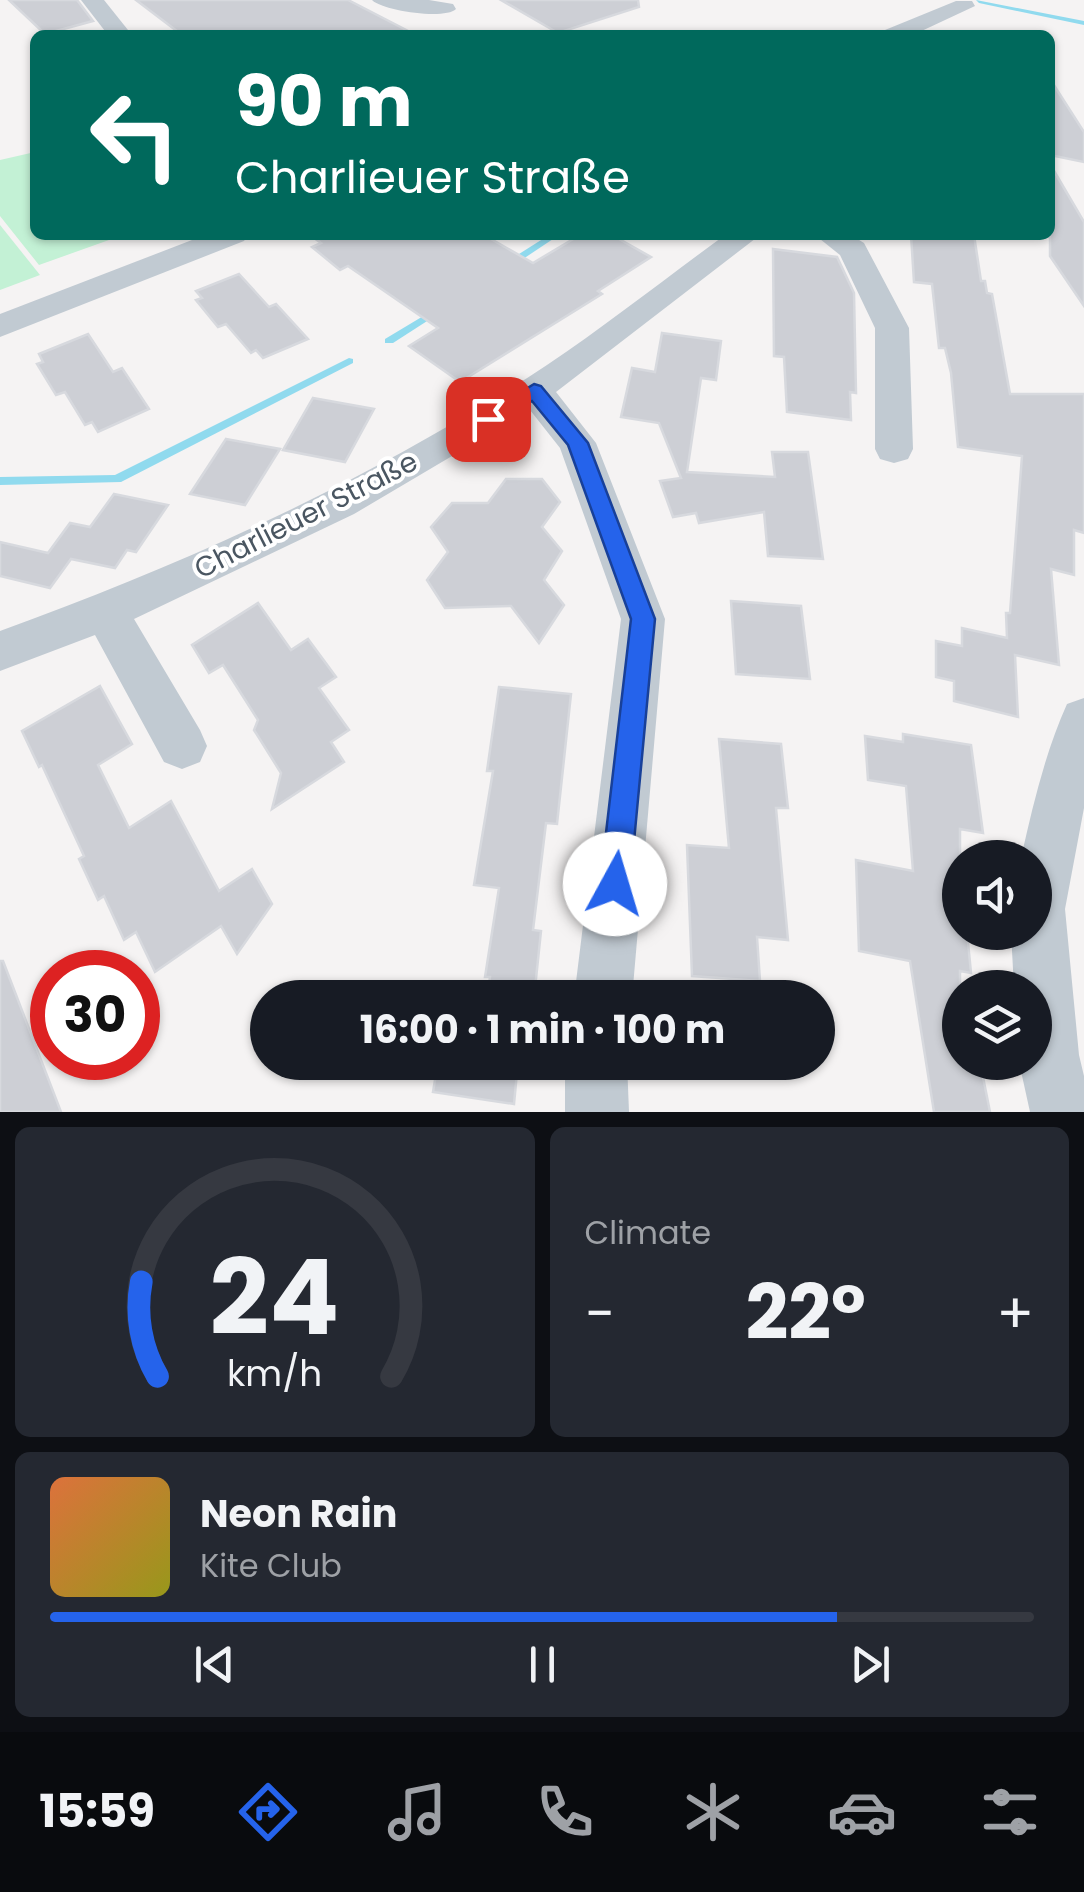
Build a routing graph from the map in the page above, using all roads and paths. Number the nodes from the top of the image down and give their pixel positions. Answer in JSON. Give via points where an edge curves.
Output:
{"nodes":[{"id":1,"x":92,"y":0,"type":"edge"},
{"id":2,"x":383,"y":0,"type":"edge"},
{"id":3,"x":449,"y":4,"type":"edge"},
{"id":4,"x":964,"y":6,"type":"dead end"},
{"id":5,"x":116,"y":30,"type":"edge"},
{"id":6,"x":435,"y":30,"type":"edge"},
{"id":7,"x":905,"y":30,"type":"edge"},
{"id":8,"x":220,"y":240,"type":"edge"},
{"id":9,"x":738,"y":240,"type":"edge"},
{"id":10,"x":838,"y":240,"type":"edge"},
{"id":11,"x":0,"y":326,"type":"edge"},
{"id":12,"x":534,"y":390,"type":"junction"},
{"id":13,"x":894,"y":449,"type":"dead end"},
{"id":14,"x":106,"y":614,"type":"junction"},
{"id":15,"x":0,"y":651,"type":"edge"},
{"id":16,"x":1084,"y":720,"type":"edge"},
{"id":17,"x":182,"y":746,"type":"dead end"},
{"id":18,"x":1074,"y":790,"type":"edge"},
{"id":19,"x":605,"y":980,"type":"edge"},
{"id":20,"x":597,"y":1080,"type":"edge"},
{"id":21,"x":598,"y":1112,"type":"edge"},
{"id":22,"x":1062,"y":1112,"type":"edge"}],
"edges":[{"from":1,"to":5,"type":"street"},
{"from":2,"to":3,"type":"street"},
{"from":3,"to":6,"type":"street"},
{"from":4,"to":7,"type":"street"},
{"from":8,"to":11,"type":"street"},
{"from":9,"to":12,"type":"street","name":"Charlieuer Straße"},
{"from":10,"to":13,"type":"street","via":[[853,250],[892,328]]},
{"from":12,"to":14,"type":"street","name":"Charlieuer Straße","via":[[362,491]]},
{"from":12,"to":19,"type":"street","via":[[577,443],[643,619]]},
{"from":14,"to":15,"type":"street","name":"Charlieuer Straße"},
{"from":14,"to":17,"type":"street"},
{"from":16,"to":18,"type":"street"},
{"from":18,"to":22,"type":"street","via":[[1037,909],[1048,1055]]},
{"from":20,"to":21,"type":"street"}]}
